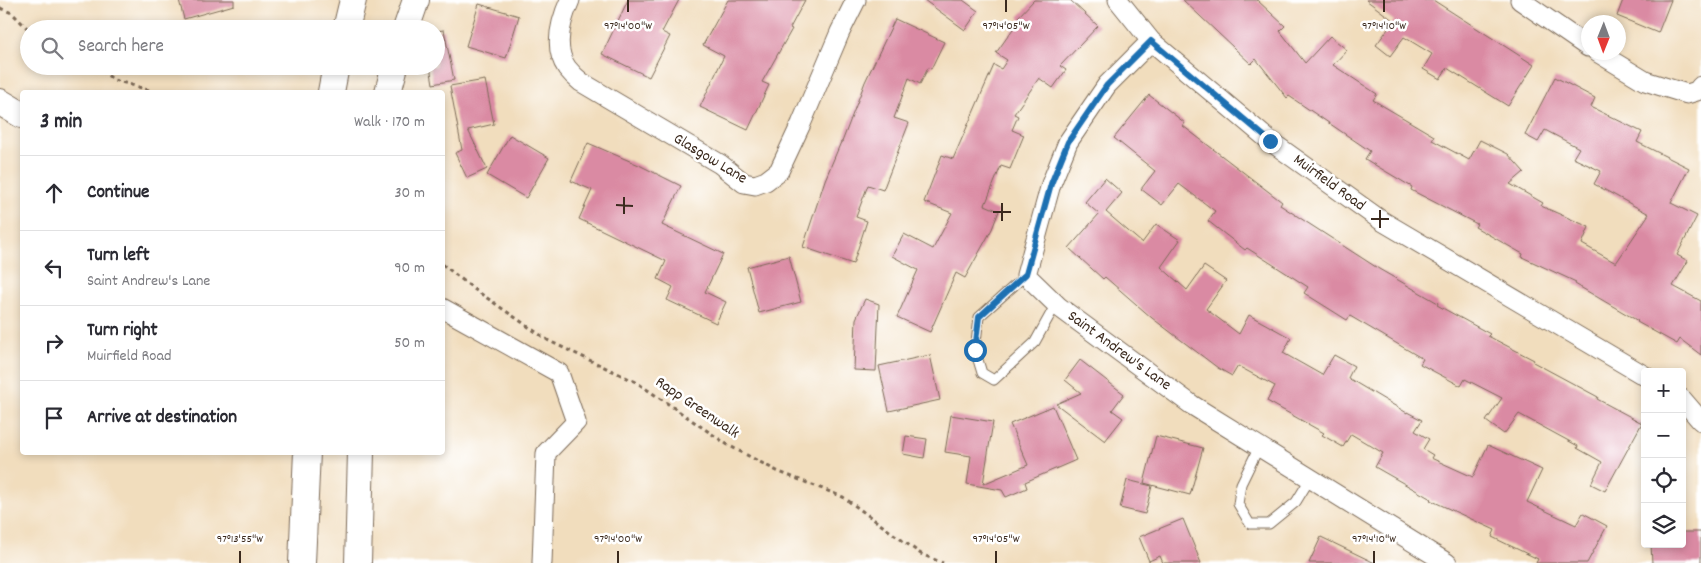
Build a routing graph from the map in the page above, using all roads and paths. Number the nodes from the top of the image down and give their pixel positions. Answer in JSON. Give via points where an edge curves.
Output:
{"nodes":[{"id":1,"x":353,"y":0,"type":"edge"},
{"id":2,"x":416,"y":0,"type":"edge"},
{"id":3,"x":570,"y":0,"type":"edge"},
{"id":4,"x":856,"y":0,"type":"edge"},
{"id":5,"x":1118,"y":0,"type":"edge"},
{"id":6,"x":1520,"y":0,"type":"edge"},
{"id":7,"x":0,"y":8,"type":"edge"},
{"id":8,"x":348,"y":20,"type":"edge"},
{"id":9,"x":409,"y":20,"type":"edge"},
{"id":10,"x":20,"y":21,"type":"edge"},
{"id":11,"x":1151,"y":41,"type":"junction"},
{"id":12,"x":1581,"y":42,"type":"edge"},
{"id":13,"x":1610,"y":60,"type":"edge"},
{"id":14,"x":107,"y":75,"type":"edge"},
{"id":15,"x":334,"y":75,"type":"edge"},
{"id":16,"x":393,"y":75,"type":"edge"},
{"id":17,"x":1701,"y":86,"type":"edge"},
{"id":18,"x":149,"y":90,"type":"edge"},
{"id":19,"x":331,"y":90,"type":"edge"},
{"id":20,"x":389,"y":90,"type":"edge"},
{"id":21,"x":0,"y":102,"type":"edge"},
{"id":22,"x":20,"y":114,"type":"edge"},
{"id":23,"x":445,"y":266,"type":"edge"},
{"id":24,"x":1026,"y":274,"type":"junction"},
{"id":25,"x":1056,"y":304,"type":"junction"},
{"id":26,"x":445,"y":310,"type":"edge"},
{"id":27,"x":1641,"y":374,"type":"edge"},
{"id":28,"x":1686,"y":405,"type":"edge"},
{"id":29,"x":1701,"y":422,"type":"edge"},
{"id":30,"x":1259,"y":447,"type":"junction"},
{"id":31,"x":307,"y":455,"type":"edge"},
{"id":32,"x":361,"y":455,"type":"edge"},
{"id":33,"x":1310,"y":479,"type":"junction"},
{"id":34,"x":302,"y":563,"type":"edge"},
{"id":35,"x":358,"y":563,"type":"edge"},
{"id":36,"x":542,"y":563,"type":"edge"},
{"id":37,"x":943,"y":563,"type":"edge"},
{"id":38,"x":1447,"y":563,"type":"edge"}],
"edges":[{"from":1,"to":8,"type":"main road"},
{"from":2,"to":9,"type":"main road"},
{"from":3,"to":4,"type":"street","name":"Glasgow Lane","via":[[561,31],[560,50],[566,67],[581,82],[720,164],[744,183],[755,185],[766,181],[778,170]]},
{"from":5,"to":11,"type":"street","name":"Muirfield Road"},
{"from":6,"to":12,"type":"street"},
{"from":7,"to":10,"type":"path"},
{"from":11,"to":24,"type":"street","via":[[1107,85],[1068,142],[1051,184]]},
{"from":11,"to":27,"type":"street","name":"Muirfield Road","via":[[1270,141],[1382,221]]},
{"from":13,"to":17,"type":"street","via":[[1645,81],[1687,94]]},
{"from":14,"to":18,"type":"path"},
{"from":15,"to":19,"type":"main road"},
{"from":16,"to":20,"type":"main road"},
{"from":21,"to":22,"type":"main road"},
{"from":23,"to":37,"type":"path","name":"Rapp Greenwalk","via":[[549,341],[636,382],[728,445],[777,471],[842,496],[921,554]]},
{"from":24,"to":25,"type":"street","name":"Saint Andrew's Lane"},
{"from":24,"to":25,"type":"lane","via":[[979,317],[975,350],[982,373],[994,380],[1035,342]]},
{"from":25,"to":30,"type":"street","name":"Saint Andrew's Lane","via":[[1192,405]]},
{"from":26,"to":36,"type":"street","via":[[560,373],[576,422],[546,453]]},
{"from":28,"to":29,"type":"street"},
{"from":30,"to":33,"type":"street","name":"Saint Andrew's Lane"},
{"from":30,"to":33,"type":"lane","via":[[1241,484],[1238,504],[1250,524],[1269,524],[1296,502]]},
{"from":31,"to":34,"type":"main road"},
{"from":32,"to":35,"type":"main road"},
{"from":33,"to":38,"type":"street","name":"Saint Andrew's Lane"}]}
